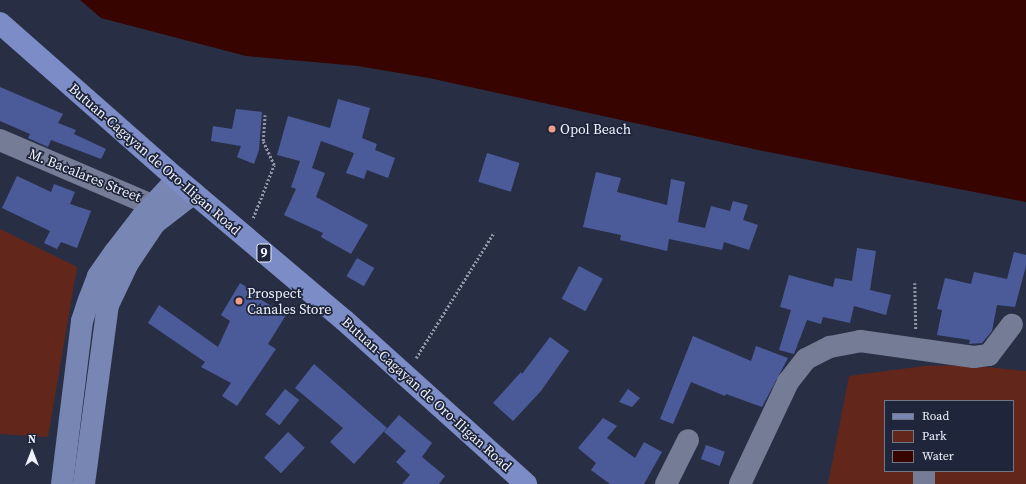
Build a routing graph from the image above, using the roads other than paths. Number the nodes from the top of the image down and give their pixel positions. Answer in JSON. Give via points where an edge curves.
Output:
{"nodes":[{"id":1,"x":0,"y":23,"type":"edge"},
{"id":2,"x":0,"y":140,"type":"edge"},
{"id":3,"x":177,"y":179,"type":"junction"},
{"id":4,"x":194,"y":193,"type":"junction"},
{"id":5,"x":162,"y":208,"type":"junction"},
{"id":6,"x":1012,"y":325,"type":"dead end"},
{"id":7,"x":688,"y":440,"type":"dead end"},
{"id":8,"x":924,"y":472,"type":"edge"},
{"id":9,"x":62,"y":484,"type":"edge"},
{"id":10,"x":84,"y":484,"type":"edge"},
{"id":11,"x":526,"y":484,"type":"edge"},
{"id":12,"x":666,"y":484,"type":"edge"},
{"id":13,"x":740,"y":484,"type":"edge"},
{"id":14,"x":924,"y":484,"type":"edge"}],
"edges":[{"from":1,"to":3,"type":"highway","name":"Butuan-Cagayan de Oro-Iligan Road","number":"9"},
{"from":2,"to":5,"type":"street","name":"M. Bacalares Street"},
{"from":3,"to":4,"type":"highway","name":"Butuan-Cagayan de Oro-Iligan Road","number":"9"},
{"from":3,"to":5,"type":"main road"},
{"from":4,"to":5,"type":"main road"},
{"from":4,"to":11,"type":"highway","name":"Butuan-Cagayan de Oro-Iligan Road","number":"9","via":[[405,375]]},
{"from":5,"to":9,"type":"main road","via":[[142,217],[98,276],[82,321]]},
{"from":5,"to":10,"type":"main road","via":[[128,263],[108,305]]},
{"from":6,"to":13,"type":"street","via":[[989,355],[974,357],[860,341],[830,347],[806,359],[788,382]]},
{"from":7,"to":12,"type":"street"},
{"from":8,"to":14,"type":"street"}]}
